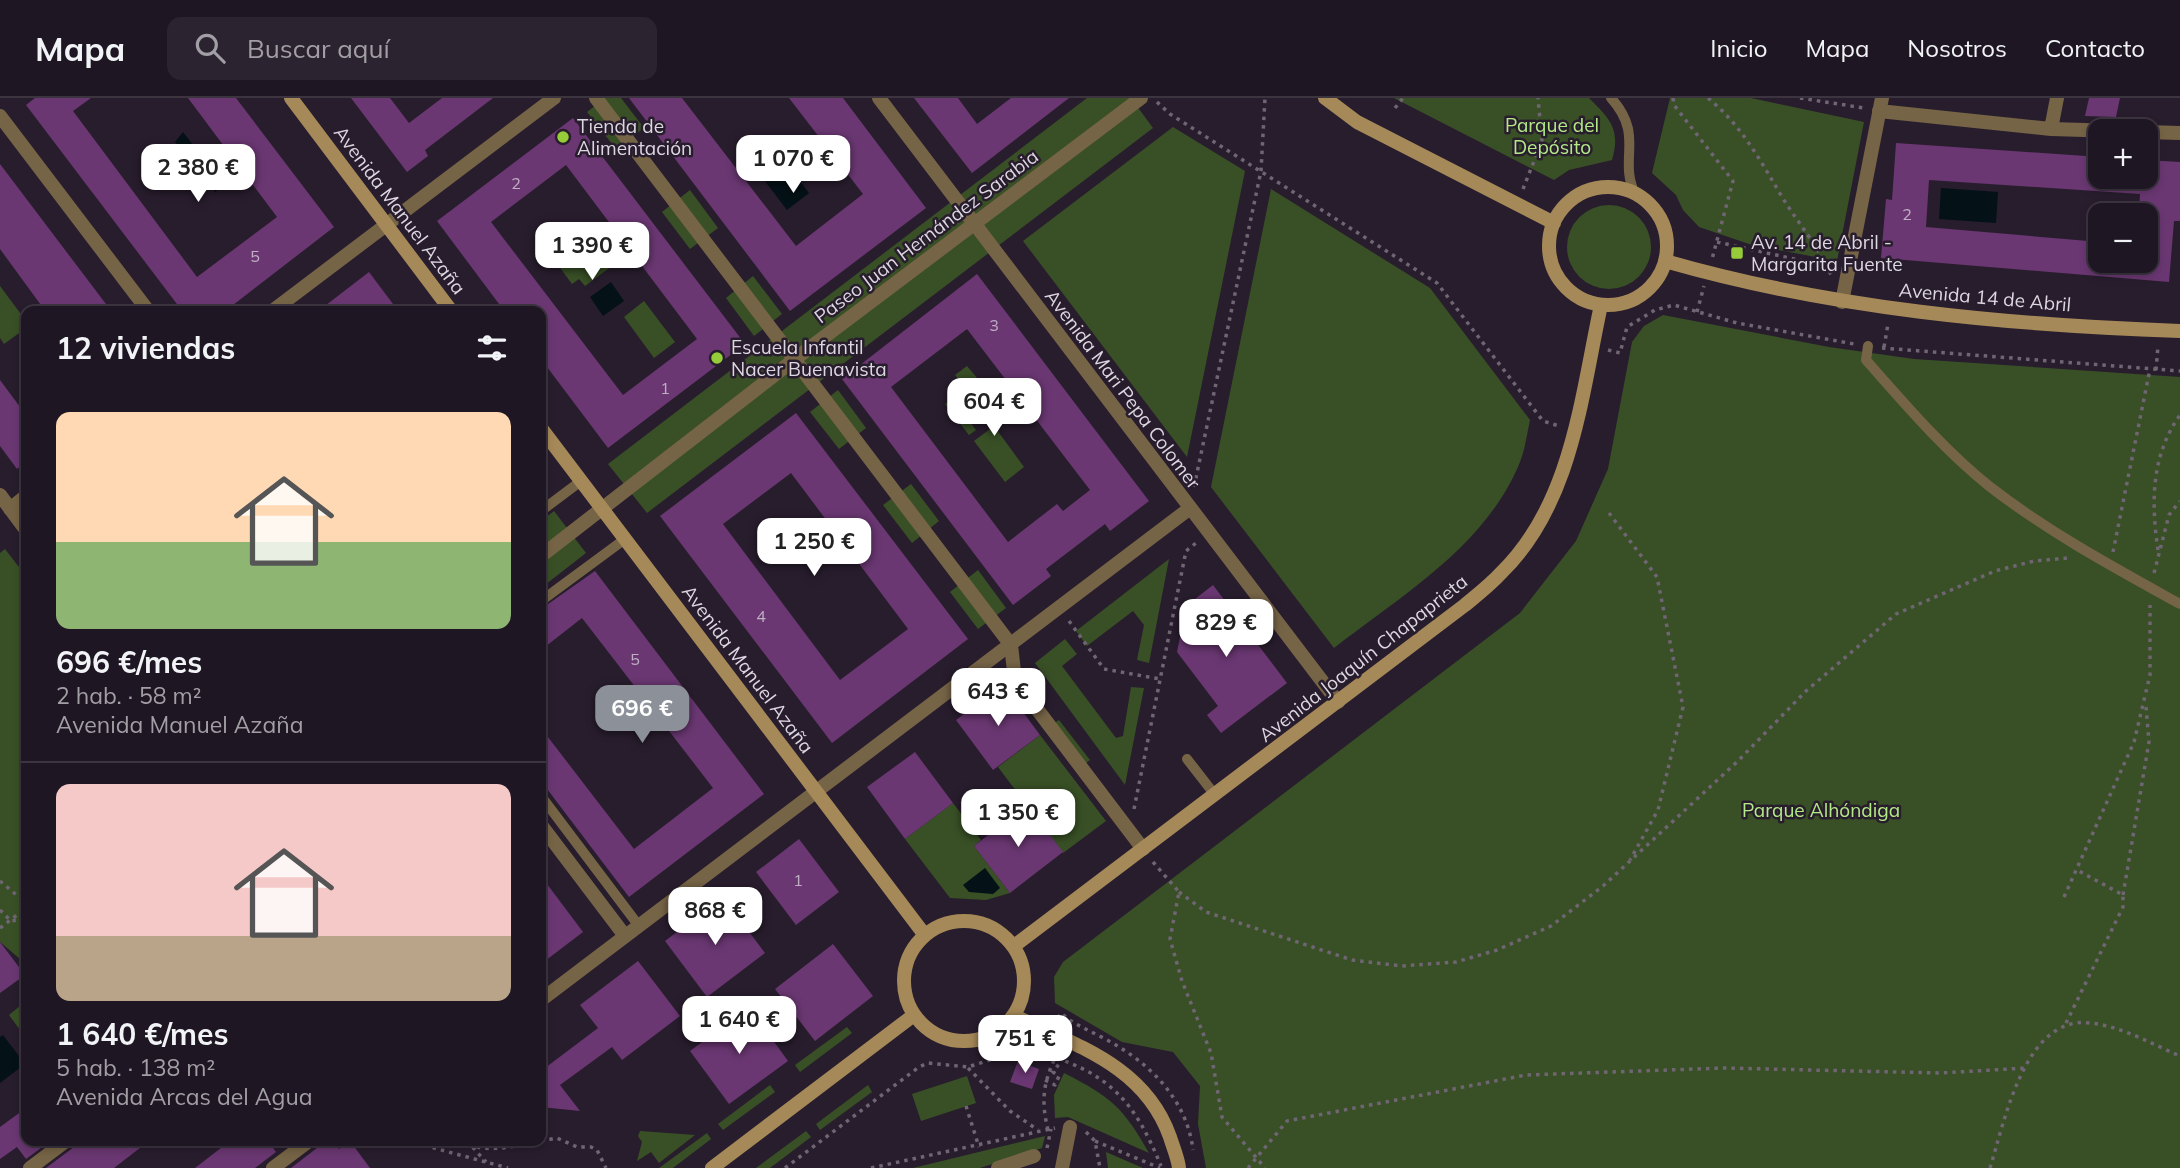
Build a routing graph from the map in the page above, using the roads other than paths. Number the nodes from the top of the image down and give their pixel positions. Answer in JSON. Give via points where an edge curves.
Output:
{"nodes":[{"id":1,"x":291,"y":98,"type":"edge"},
{"id":2,"x":554,"y":98,"type":"edge"},
{"id":3,"x":596,"y":98,"type":"edge"},
{"id":4,"x":879,"y":98,"type":"edge"},
{"id":5,"x":1141,"y":98,"type":"edge"},
{"id":6,"x":1325,"y":98,"type":"edge"},
{"id":7,"x":1611,"y":98,"type":"edge"},
{"id":8,"x":2057,"y":98,"type":"edge"},
{"id":9,"x":1881,"y":104,"type":"edge"},
{"id":10,"x":0,"y":116,"type":"edge"},
{"id":11,"x":2051,"y":129,"type":"junction"},
{"id":12,"x":2088,"y":130,"type":"edge"},
{"id":13,"x":2158,"y":132,"type":"edge"},
{"id":14,"x":2180,"y":133,"type":"edge"},
{"id":15,"x":1635,"y":194,"type":"junction"},
{"id":16,"x":1554,"y":223,"type":"junction"},
{"id":17,"x":387,"y":224,"type":"junction"},
{"id":18,"x":975,"y":225,"type":"junction"},
{"id":19,"x":1665,"y":261,"type":"junction"},
{"id":20,"x":1842,"y":302,"type":"junction"},
{"id":21,"x":1601,"y":305,"type":"junction"},
{"id":22,"x":144,"y":306,"type":"edge"},
{"id":23,"x":279,"y":306,"type":"edge"},
{"id":24,"x":448,"y":306,"type":"edge"},
{"id":25,"x":2180,"y":331,"type":"edge"},
{"id":26,"x":1868,"y":346,"type":"dead end"},
{"id":27,"x":795,"y":359,"type":"junction"},
{"id":28,"x":546,"y":435,"type":"edge"},
{"id":29,"x":581,"y":481,"type":"junction"},
{"id":30,"x":0,"y":495,"type":"edge"},
{"id":31,"x":21,"y":500,"type":"edge"},
{"id":32,"x":546,"y":507,"type":"edge"},
{"id":33,"x":10,"y":509,"type":"junction"},
{"id":34,"x":602,"y":509,"type":"junction"},
{"id":35,"x":1189,"y":509,"type":"junction"},
{"id":36,"x":21,"y":523,"type":"edge"},
{"id":37,"x":625,"y":538,"type":"junction"},
{"id":38,"x":546,"y":552,"type":"edge"},
{"id":39,"x":546,"y":597,"type":"edge"},
{"id":40,"x":2180,"y":604,"type":"edge"},
{"id":41,"x":1011,"y":645,"type":"junction"},
{"id":42,"x":1338,"y":702,"type":"junction"},
{"id":43,"x":1187,"y":759,"type":"dead end"},
{"id":44,"x":817,"y":792,"type":"junction"},
{"id":45,"x":1215,"y":795,"type":"junction"},
{"id":46,"x":546,"y":803,"type":"edge"},
{"id":47,"x":546,"y":832,"type":"edge"},
{"id":48,"x":1143,"y":849,"type":"junction"},
{"id":49,"x":639,"y":926,"type":"junction"},
{"id":50,"x":925,"y":934,"type":"junction"},
{"id":51,"x":625,"y":936,"type":"junction"},
{"id":52,"x":1014,"y":946,"type":"junction"},
{"id":53,"x":546,"y":996,"type":"edge"},
{"id":54,"x":914,"y":1015,"type":"junction"},
{"id":55,"x":1015,"y":1016,"type":"junction"},
{"id":56,"x":1070,"y":1127,"type":"road end"},
{"id":57,"x":59,"y":1146,"type":"edge"},
{"id":58,"x":302,"y":1146,"type":"edge"},
{"id":59,"x":1034,"y":1156,"type":"dead end"},
{"id":60,"x":30,"y":1168,"type":"edge"},
{"id":61,"x":273,"y":1168,"type":"edge"},
{"id":62,"x":712,"y":1168,"type":"edge"},
{"id":63,"x":999,"y":1168,"type":"edge"},
{"id":64,"x":1062,"y":1168,"type":"edge"},
{"id":65,"x":1179,"y":1168,"type":"edge"}],
"edges":[{"from":1,"to":17,"type":"street","name":"Avenida Manuel Azaña"},
{"from":2,"to":17,"type":"street"},
{"from":3,"to":27,"type":"street"},
{"from":4,"to":18,"type":"street","name":"Avenida Mari Pepa Colomer"},
{"from":5,"to":18,"type":"street","name":"Paseo Juan Hernández Sarabia"},
{"from":6,"to":16,"type":"street","via":[[1357,122]]},
{"from":7,"to":15,"type":"lane","via":[[1631,135],[1629,170]]},
{"from":8,"to":11,"type":"street"},
{"from":9,"to":11,"type":"street"},
{"from":9,"to":20,"type":"street"},
{"from":10,"to":22,"type":"street"},
{"from":11,"to":12,"type":"street"},
{"from":13,"to":14,"type":"street"},
{"from":15,"to":16,"type":"street","via":[[1618,188],[1580,194]]},
{"from":15,"to":19,"type":"street","via":[[1651,206],[1662,223]]},
{"from":16,"to":21,"type":"street","via":[[1549,241],[1557,276],[1583,300]]},
{"from":17,"to":23,"type":"street"},
{"from":17,"to":24,"type":"street","name":"Avenida Manuel Azaña"},
{"from":18,"to":27,"type":"street","name":"Paseo Juan Hernández Sarabia"},
{"from":18,"to":35,"type":"street","name":"Avenida Mari Pepa Colomer"},
{"from":19,"to":20,"type":"street","name":"Avenida 14 de Abril"},
{"from":19,"to":21,"type":"street","via":[[1659,277],[1634,300]]},
{"from":20,"to":25,"type":"street","name":"Avenida 14 de Abril","via":[[2004,320]]},
{"from":21,"to":42,"type":"street","name":"Avenida Joaquín Chapaprieta","via":[[1574,431],[1560,480],[1544,512],[1503,572]]},
{"from":26,"to":40,"type":"lane","via":[[1866,360],[1951,452],[1990,486],[2091,554]]},
{"from":27,"to":34,"type":"street","name":"Paseo Juan Hernández Sarabia"},
{"from":27,"to":41,"type":"street"},
{"from":28,"to":29,"type":"street","name":"Avenida Manuel Azaña"},
{"from":29,"to":32,"type":"lane"},
{"from":29,"to":34,"type":"street","name":"Avenida Manuel Azaña"},
{"from":30,"to":33,"type":"street"},
{"from":31,"to":33,"type":"street"},
{"from":33,"to":36,"type":"street"},
{"from":34,"to":37,"type":"street","name":"Avenida Manuel Azaña"},
{"from":34,"to":38,"type":"street","name":"Paseo Juan Hernández Sarabia"},
{"from":35,"to":41,"type":"street"},
{"from":35,"to":42,"type":"street","name":"Avenida Mari Pepa Colomer"},
{"from":37,"to":39,"type":"lane"},
{"from":37,"to":44,"type":"street","name":"Avenida Manuel Azaña"},
{"from":41,"to":44,"type":"street"},
{"from":41,"to":48,"type":"street","via":[[1015,680]]},
{"from":42,"to":45,"type":"street","name":"Avenida Joaquín Chapaprieta"},
{"from":43,"to":45,"type":"lane"},
{"from":44,"to":49,"type":"street"},
{"from":44,"to":50,"type":"street","name":"Avenida Manuel Azaña"},
{"from":45,"to":48,"type":"street","name":"Avenida Joaquín Chapaprieta"},
{"from":46,"to":49,"type":"lane"},
{"from":47,"to":51,"type":"street"},
{"from":48,"to":52,"type":"street","name":"Avenida Joaquín Chapaprieta"},
{"from":49,"to":51,"type":"street"},
{"from":50,"to":52,"type":"street","via":[[960,920],[980,922],[998,930]]},
{"from":50,"to":54,"type":"street","via":[[906,965],[904,982]]},
{"from":51,"to":53,"type":"street"},
{"from":52,"to":55,"type":"street","via":[[1025,980]]},
{"from":54,"to":55,"type":"street","via":[[945,1039],[964,1042],[984,1039]]},
{"from":54,"to":62,"type":"street"},
{"from":55,"to":65,"type":"street","via":[[1124,1070],[1165,1123]]},
{"from":56,"to":64,"type":"street"},
{"from":57,"to":60,"type":"street"},
{"from":58,"to":61,"type":"street"},
{"from":59,"to":63,"type":"street"}]}
